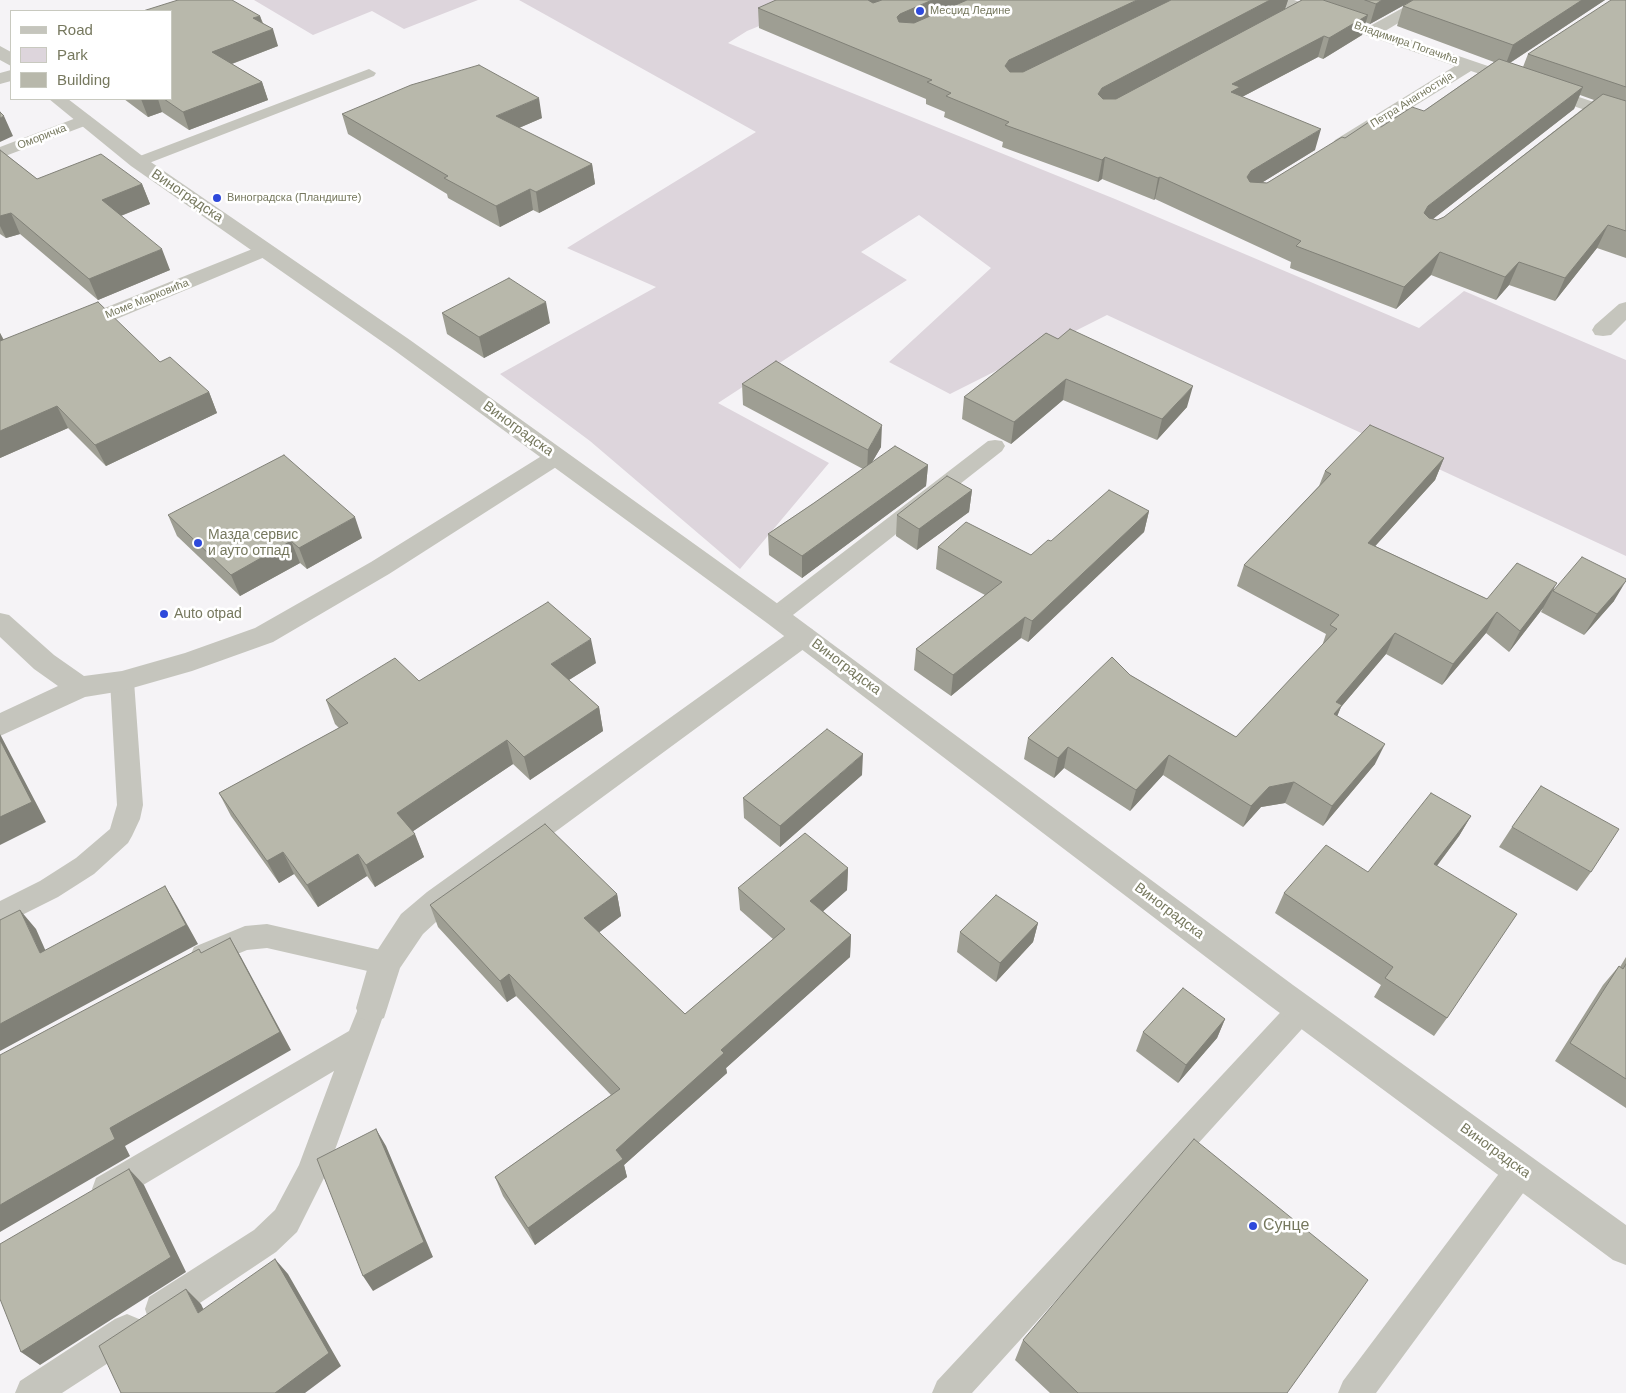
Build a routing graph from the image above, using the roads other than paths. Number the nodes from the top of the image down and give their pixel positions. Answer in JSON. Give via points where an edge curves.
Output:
{"nodes":[{"id":1,"x":1279,"y":0,"type":"edge"},
{"id":2,"x":1429,"y":0,"type":"edge"},
{"id":3,"x":1304,"y":8,"type":"junction"},
{"id":4,"x":1287,"y":18,"type":"edge"},
{"id":5,"x":1373,"y":31,"type":"junction"},
{"id":6,"x":0,"y":51,"type":"edge"},
{"id":7,"x":10,"y":60,"type":"edge"},
{"id":8,"x":1469,"y":65,"type":"junction"},
{"id":9,"x":1520,"y":66,"type":"edge"},
{"id":10,"x":370,"y":73,"type":"dead end"},
{"id":11,"x":1504,"y":77,"type":"junction"},
{"id":12,"x":58,"y":100,"type":"edge"},
{"id":13,"x":1590,"y":107,"type":"junction"},
{"id":14,"x":1574,"y":119,"type":"edge"},
{"id":15,"x":1626,"y":119,"type":"edge"},
{"id":16,"x":84,"y":120,"type":"junction"},
{"id":17,"x":1328,"y":152,"type":"edge"},
{"id":18,"x":0,"y":153,"type":"edge"},
{"id":19,"x":138,"y":162,"type":"junction"},
{"id":20,"x":266,"y":250,"type":"junction"},
{"id":21,"x":1626,"y":308,"type":"edge"},
{"id":22,"x":1602,"y":330,"type":"dead end"},
{"id":23,"x":53,"y":337,"type":"edge"},
{"id":24,"x":995,"y":446,"type":"dead end"},
{"id":25,"x":556,"y":457,"type":"junction"},
{"id":26,"x":776,"y":616,"type":"junction"},
{"id":27,"x":0,"y":622,"type":"edge"},
{"id":28,"x":803,"y":636,"type":"junction"},
{"id":29,"x":122,"y":681,"type":"junction"},
{"id":30,"x":80,"y":687,"type":"junction"},
{"id":31,"x":0,"y":725,"type":"edge"},
{"id":32,"x":0,"y":914,"type":"edge"},
{"id":33,"x":385,"y":963,"type":"junction"},
{"id":34,"x":181,"y":969,"type":"edge"},
{"id":35,"x":372,"y":1008,"type":"joint"},
{"id":36,"x":1301,"y":1010,"type":"junction"},
{"id":37,"x":360,"y":1040,"type":"junction"},
{"id":38,"x":1521,"y":1170,"type":"junction"},
{"id":39,"x":86,"y":1202,"type":"edge"},
{"id":40,"x":1626,"y":1247,"type":"edge"},
{"id":41,"x":32,"y":1393,"type":"edge"},
{"id":42,"x":949,"y":1393,"type":"edge"},
{"id":43,"x":1355,"y":1393,"type":"edge"}],
"edges":[{"from":1,"to":3,"type":"street","name":"Владимира Погачића"},
{"from":2,"to":5,"type":"street"},
{"from":3,"to":4,"type":"street"},
{"from":3,"to":5,"type":"street","name":"Владимира Погачића"},
{"from":5,"to":8,"type":"street","name":"Владимира Погачића"},
{"from":6,"to":7,"type":"street"},
{"from":8,"to":11,"type":"street","name":"Владимира Погачића"},
{"from":8,"to":17,"type":"street","name":"Петра Анагностија"},
{"from":9,"to":11,"type":"street"},
{"from":10,"to":19,"type":"lane"},
{"from":11,"to":13,"type":"street","name":"Владимира Погачића"},
{"from":12,"to":16,"type":"street","name":"Виноградска"},
{"from":13,"to":14,"type":"street"},
{"from":13,"to":15,"type":"street","name":"Владимира Погачића"},
{"from":16,"to":18,"type":"street","name":"Оморичка"},
{"from":16,"to":19,"type":"street","name":"Виноградска"},
{"from":19,"to":20,"type":"street","name":"Виноградска"},
{"from":20,"to":23,"type":"street","name":"Моме Марковића"},
{"from":20,"to":25,"type":"street","name":"Виноградска"},
{"from":21,"to":22,"type":"street"},
{"from":24,"to":26,"type":"lane"},
{"from":25,"to":26,"type":"street","name":"Виноградска"},
{"from":25,"to":29,"type":"street","via":[[380,568],[264,635],[192,661]]},
{"from":26,"to":28,"type":"street","name":"Виноградска"},
{"from":27,"to":30,"type":"street","via":[[44,662]]},
{"from":28,"to":33,"type":"street","via":[[438,901],[412,924]]},
{"from":28,"to":36,"type":"street","name":"Виноградска"},
{"from":29,"to":30,"type":"street"},
{"from":29,"to":32,"type":"lane","via":[[130,805],[127,819],[118,836],[85,866]]},
{"from":30,"to":31,"type":"street"},
{"from":33,"to":34,"type":"lane","via":[[267,936],[244,938]]},
{"from":33,"to":35,"type":"street"},
{"from":35,"to":37,"type":"lane"},
{"from":36,"to":38,"type":"street","name":"Виноградска"},
{"from":36,"to":42,"type":"lane"},
{"from":37,"to":39,"type":"lane"},
{"from":37,"to":41,"type":"lane","via":[[312,1172],[286,1221],[265,1241]]},
{"from":38,"to":40,"type":"street","name":"Виноградска"},
{"from":38,"to":43,"type":"lane"}]}
